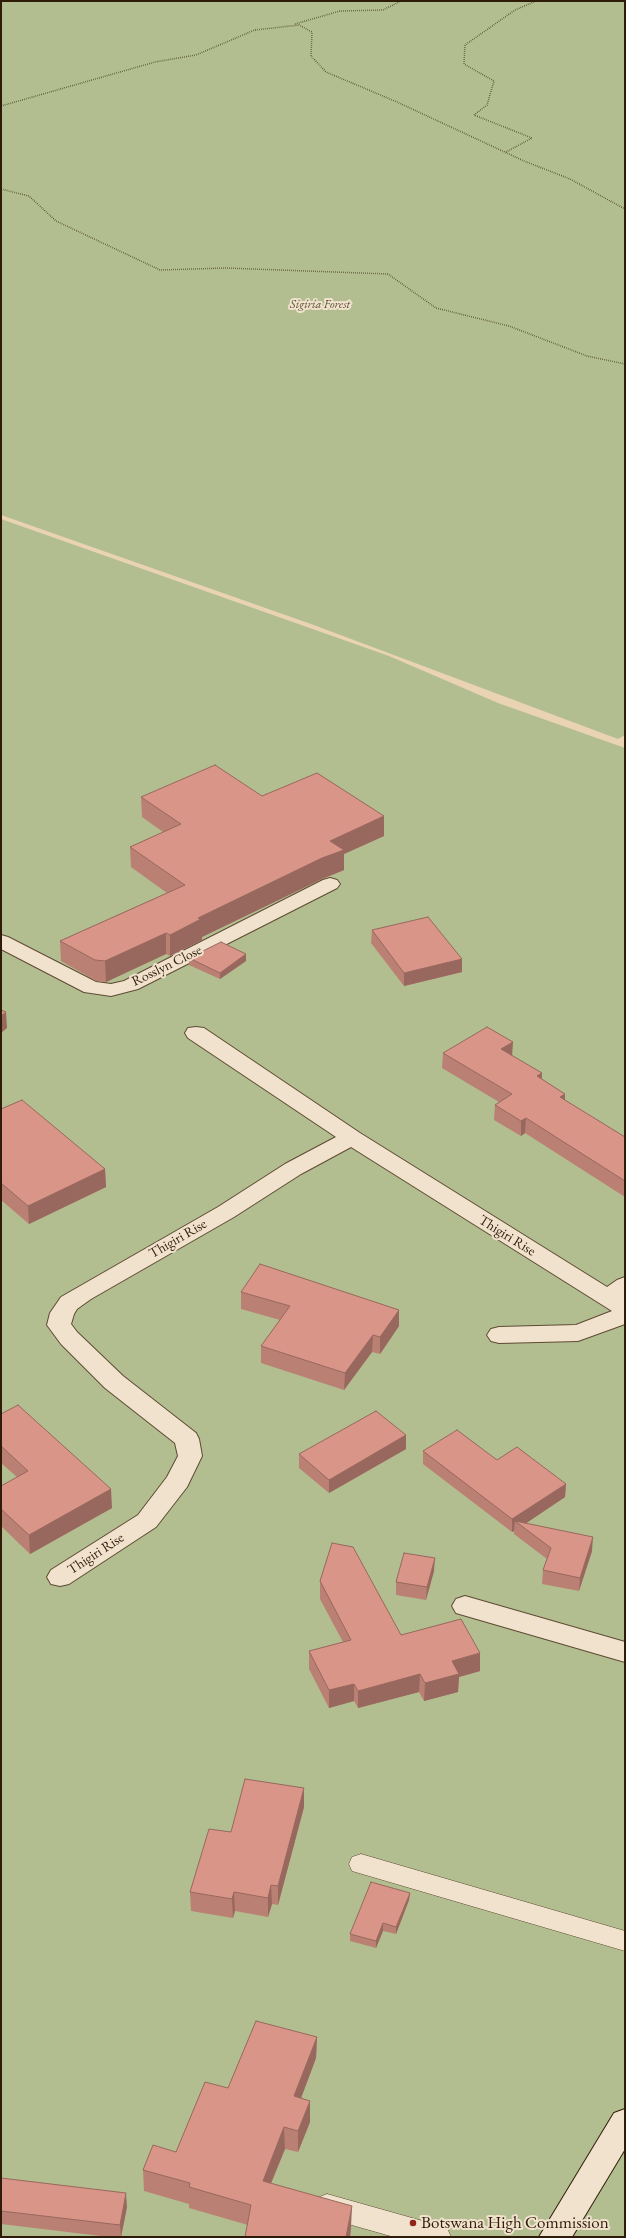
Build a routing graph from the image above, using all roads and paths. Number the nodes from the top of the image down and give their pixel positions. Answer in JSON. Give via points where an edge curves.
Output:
{"nodes":[{"id":1,"x":401,"y":1,"type":"edge"},
{"id":2,"x":536,"y":1,"type":"edge"},
{"id":3,"x":255,"y":30,"type":"junction"},
{"id":4,"x":1,"y":106,"type":"edge"},
{"id":5,"x":505,"y":152,"type":"junction"},
{"id":6,"x":1,"y":189,"type":"edge"},
{"id":7,"x":625,"y":209,"type":"edge"},
{"id":8,"x":625,"y":364,"type":"edge"},
{"id":9,"x":330,"y":884,"type":"dead end"},
{"id":10,"x":1,"y":941,"type":"edge"},
{"id":11,"x":196,"y":1033,"type":"dead end"},
{"id":12,"x":352,"y":1138,"type":"junction"},
{"id":13,"x":619,"y":1298,"type":"edge"},
{"id":14,"x":625,"y":1315,"type":"edge"},
{"id":15,"x":499,"y":1335,"type":"dead end"},
{"id":16,"x":60,"y":1578,"type":"dead end"},
{"id":17,"x":466,"y":1606,"type":"dead end"},
{"id":18,"x":625,"y":1652,"type":"edge"},
{"id":19,"x":361,"y":1864,"type":"dead end"},
{"id":20,"x":625,"y":1941,"type":"edge"},
{"id":21,"x":625,"y":2123,"type":"edge"},
{"id":22,"x":306,"y":2200,"type":"edge"},
{"id":23,"x":438,"y":2237,"type":"edge"},
{"id":24,"x":555,"y":2237,"type":"edge"}],
"edges":[{"from":1,"to":3,"type":"path","via":[[383,10],[340,11],[297,24]]},
{"from":2,"to":5,"type":"path","via":[[515,10],[465,44],[464,64],[494,81],[487,105],[474,115],[532,138]]},
{"from":3,"to":4,"type":"path","via":[[196,55],[155,62]]},
{"from":3,"to":5,"type":"path","via":[[299,25],[312,32],[311,56],[326,72]]},
{"from":5,"to":7,"type":"path","via":[[570,179]]},
{"from":6,"to":8,"type":"path","via":[[29,196],[56,221],[160,270],[226,268],[388,274],[436,308],[509,326],[587,356]]},
{"from":9,"to":10,"type":"street","name":"Rosslyn Close","via":[[132,984],[111,990],[90,988]]},
{"from":11,"to":12,"type":"street"},
{"from":12,"to":13,"type":"street","name":"Thigiri Rise"},
{"from":12,"to":16,"type":"street","name":"Thigiri Rise","via":[[293,1169],[226,1212],[82,1294],[69,1303],[62,1313],[59,1325],[69,1338],[114,1382],[187,1439],[190,1456],[178,1480],[147,1522]]},
{"from":14,"to":15,"type":"street","via":[[578,1333]]},
{"from":17,"to":18,"type":"street"},
{"from":19,"to":20,"type":"lane"},
{"from":21,"to":24,"type":"street"},
{"from":22,"to":23,"type":"lane"}]}
